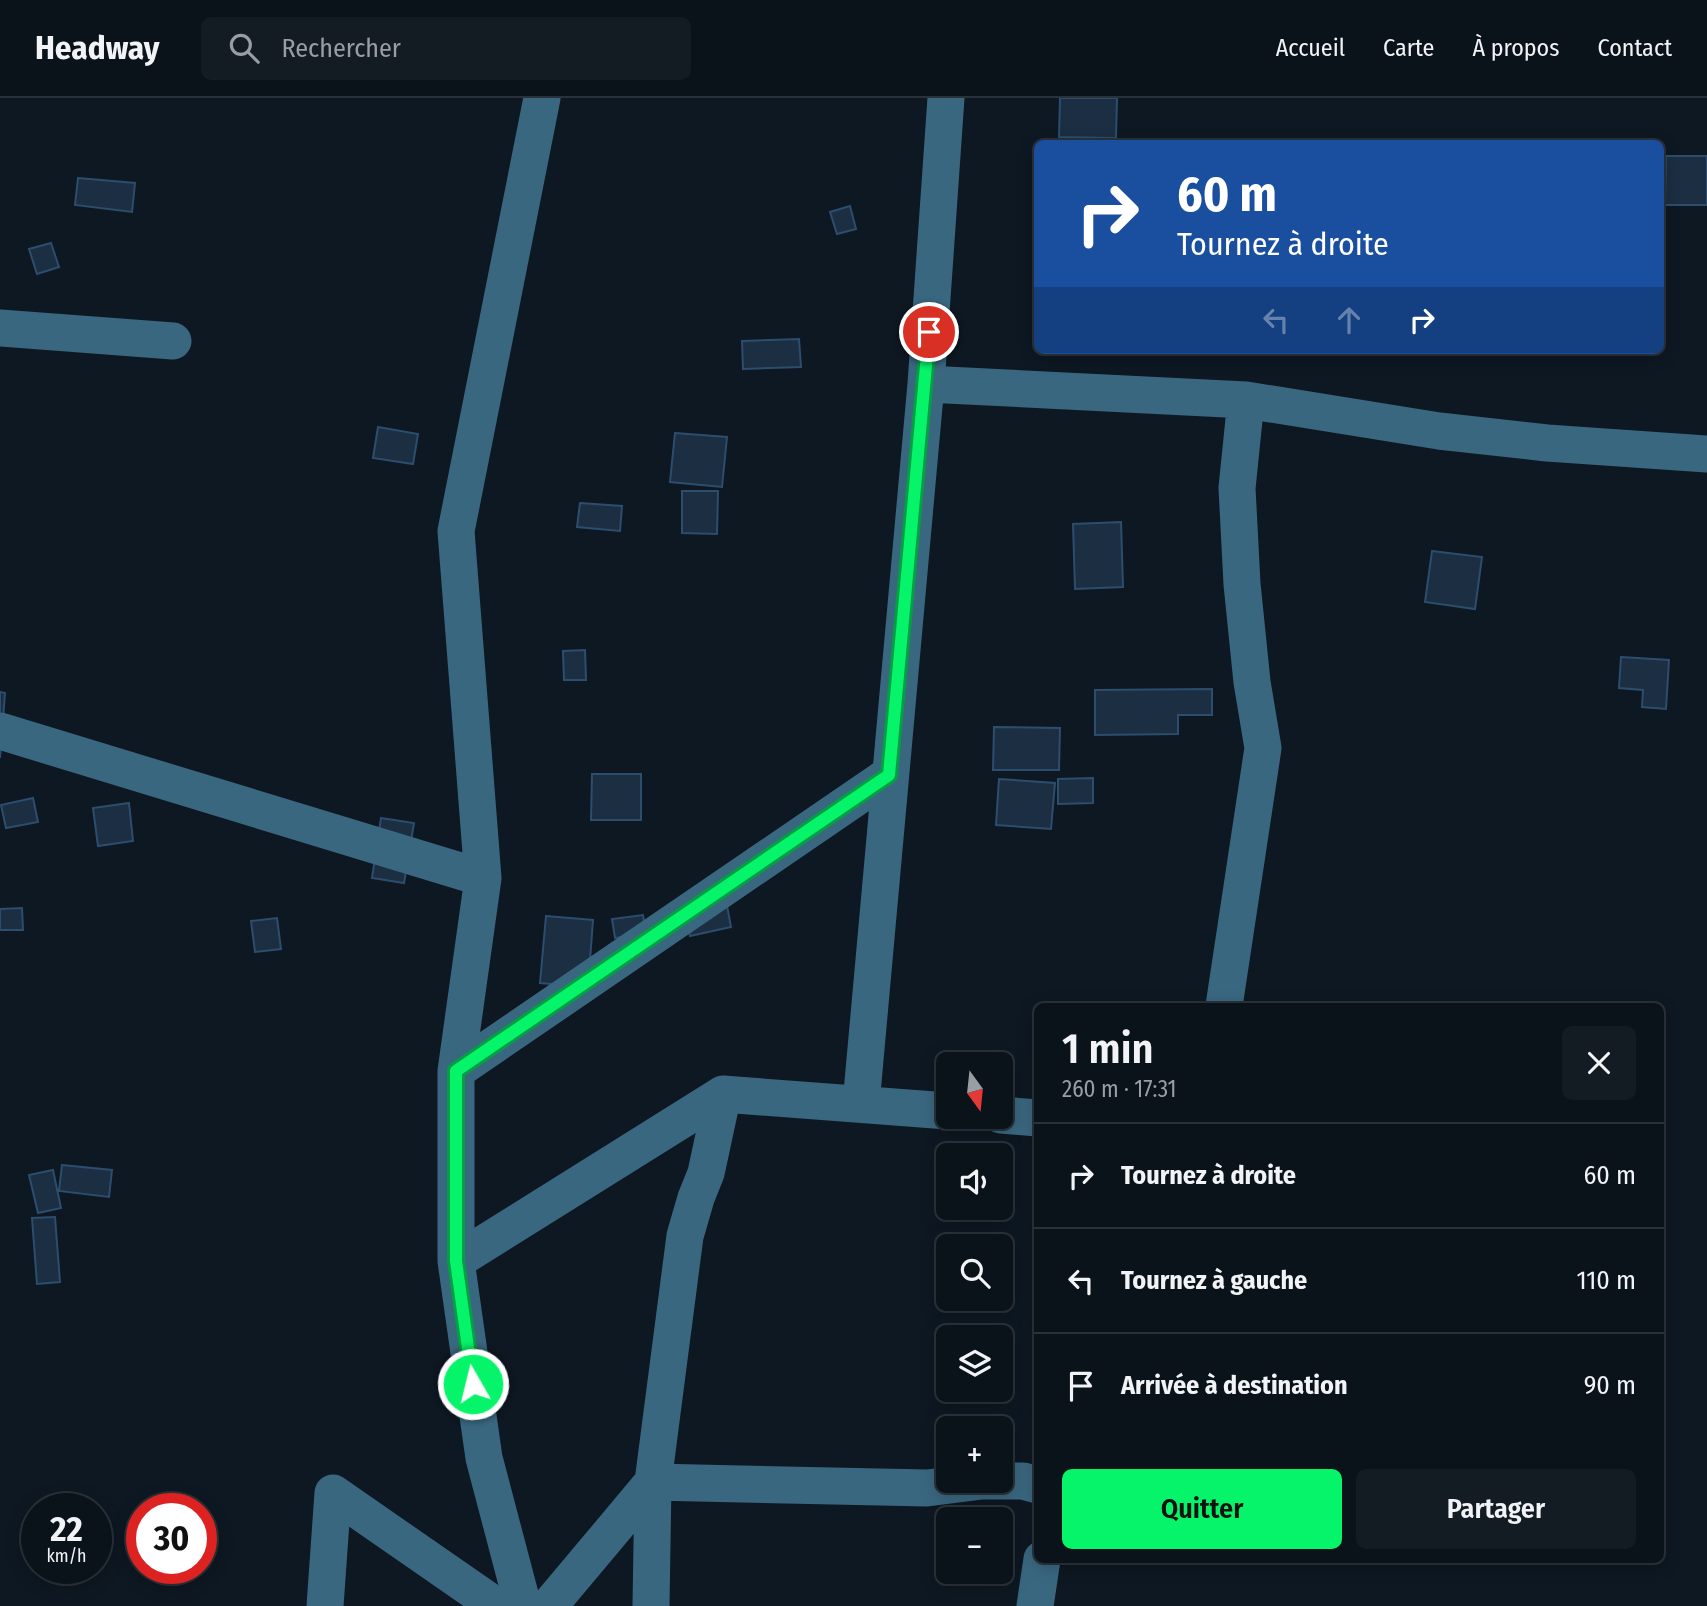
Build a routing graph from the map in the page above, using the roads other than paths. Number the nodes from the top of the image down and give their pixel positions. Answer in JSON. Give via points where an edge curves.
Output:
{"nodes":[{"id":1,"x":542,"y":98,"type":"edge"},
{"id":2,"x":946,"y":98,"type":"edge"},
{"id":3,"x":0,"y":328,"type":"edge"},
{"id":4,"x":173,"y":341,"type":"dead end"},
{"id":5,"x":926,"y":384,"type":"junction"},
{"id":6,"x":1246,"y":400,"type":"junction"},
{"id":7,"x":1707,"y":454,"type":"edge"},
{"id":8,"x":0,"y":731,"type":"edge"},
{"id":9,"x":889,"y":775,"type":"junction"},
{"id":10,"x":482,"y":878,"type":"junction"},
{"id":11,"x":1224,"y":1003,"type":"edge"},
{"id":12,"x":456,"y":1071,"type":"junction"},
{"id":13,"x":723,"y":1094,"type":"junction"},
{"id":14,"x":861,"y":1104,"type":"junction"},
{"id":15,"x":936,"y":1110,"type":"edge"},
{"id":16,"x":1013,"y":1116,"type":"edge"},
{"id":17,"x":1034,"y":1118,"type":"edge"},
{"id":18,"x":456,"y":1261,"type":"junction"},
{"id":19,"x":653,"y":1482,"type":"junction"},
{"id":20,"x":1034,"y":1484,"type":"edge"},
{"id":21,"x":1040,"y":1563,"type":"edge"},
{"id":22,"x":325,"y":1606,"type":"edge"},
{"id":23,"x":496,"y":1606,"type":"edge"},
{"id":24,"x":523,"y":1606,"type":"edge"},
{"id":25,"x":549,"y":1606,"type":"edge"},
{"id":26,"x":650,"y":1606,"type":"edge"},
{"id":27,"x":1035,"y":1606,"type":"edge"}],
"edges":[{"from":1,"to":10,"type":"street","via":[[456,531]]},
{"from":2,"to":5,"type":"street"},
{"from":3,"to":4,"type":"street"},
{"from":5,"to":6,"type":"street"},
{"from":5,"to":9,"type":"street"},
{"from":6,"to":7,"type":"street","via":[[1452,432]]},
{"from":6,"to":11,"type":"street","via":[[1237,488],[1242,584],[1263,748]]},
{"from":8,"to":10,"type":"street"},
{"from":9,"to":12,"type":"street"},
{"from":9,"to":14,"type":"street"},
{"from":10,"to":12,"type":"street"},
{"from":12,"to":18,"type":"street"},
{"from":13,"to":14,"type":"street"},
{"from":13,"to":18,"type":"street"},
{"from":13,"to":19,"type":"street","via":[[706,1173],[685,1236]]},
{"from":14,"to":15,"type":"street"},
{"from":16,"to":17,"type":"street"},
{"from":18,"to":24,"type":"street","via":[[484,1458]]},
{"from":19,"to":20,"type":"street","via":[[927,1488],[982,1481]]},
{"from":19,"to":25,"type":"street"},
{"from":19,"to":26,"type":"street"},
{"from":21,"to":27,"type":"street"},
{"from":22,"to":23,"type":"street","via":[[333,1493]]}]}
